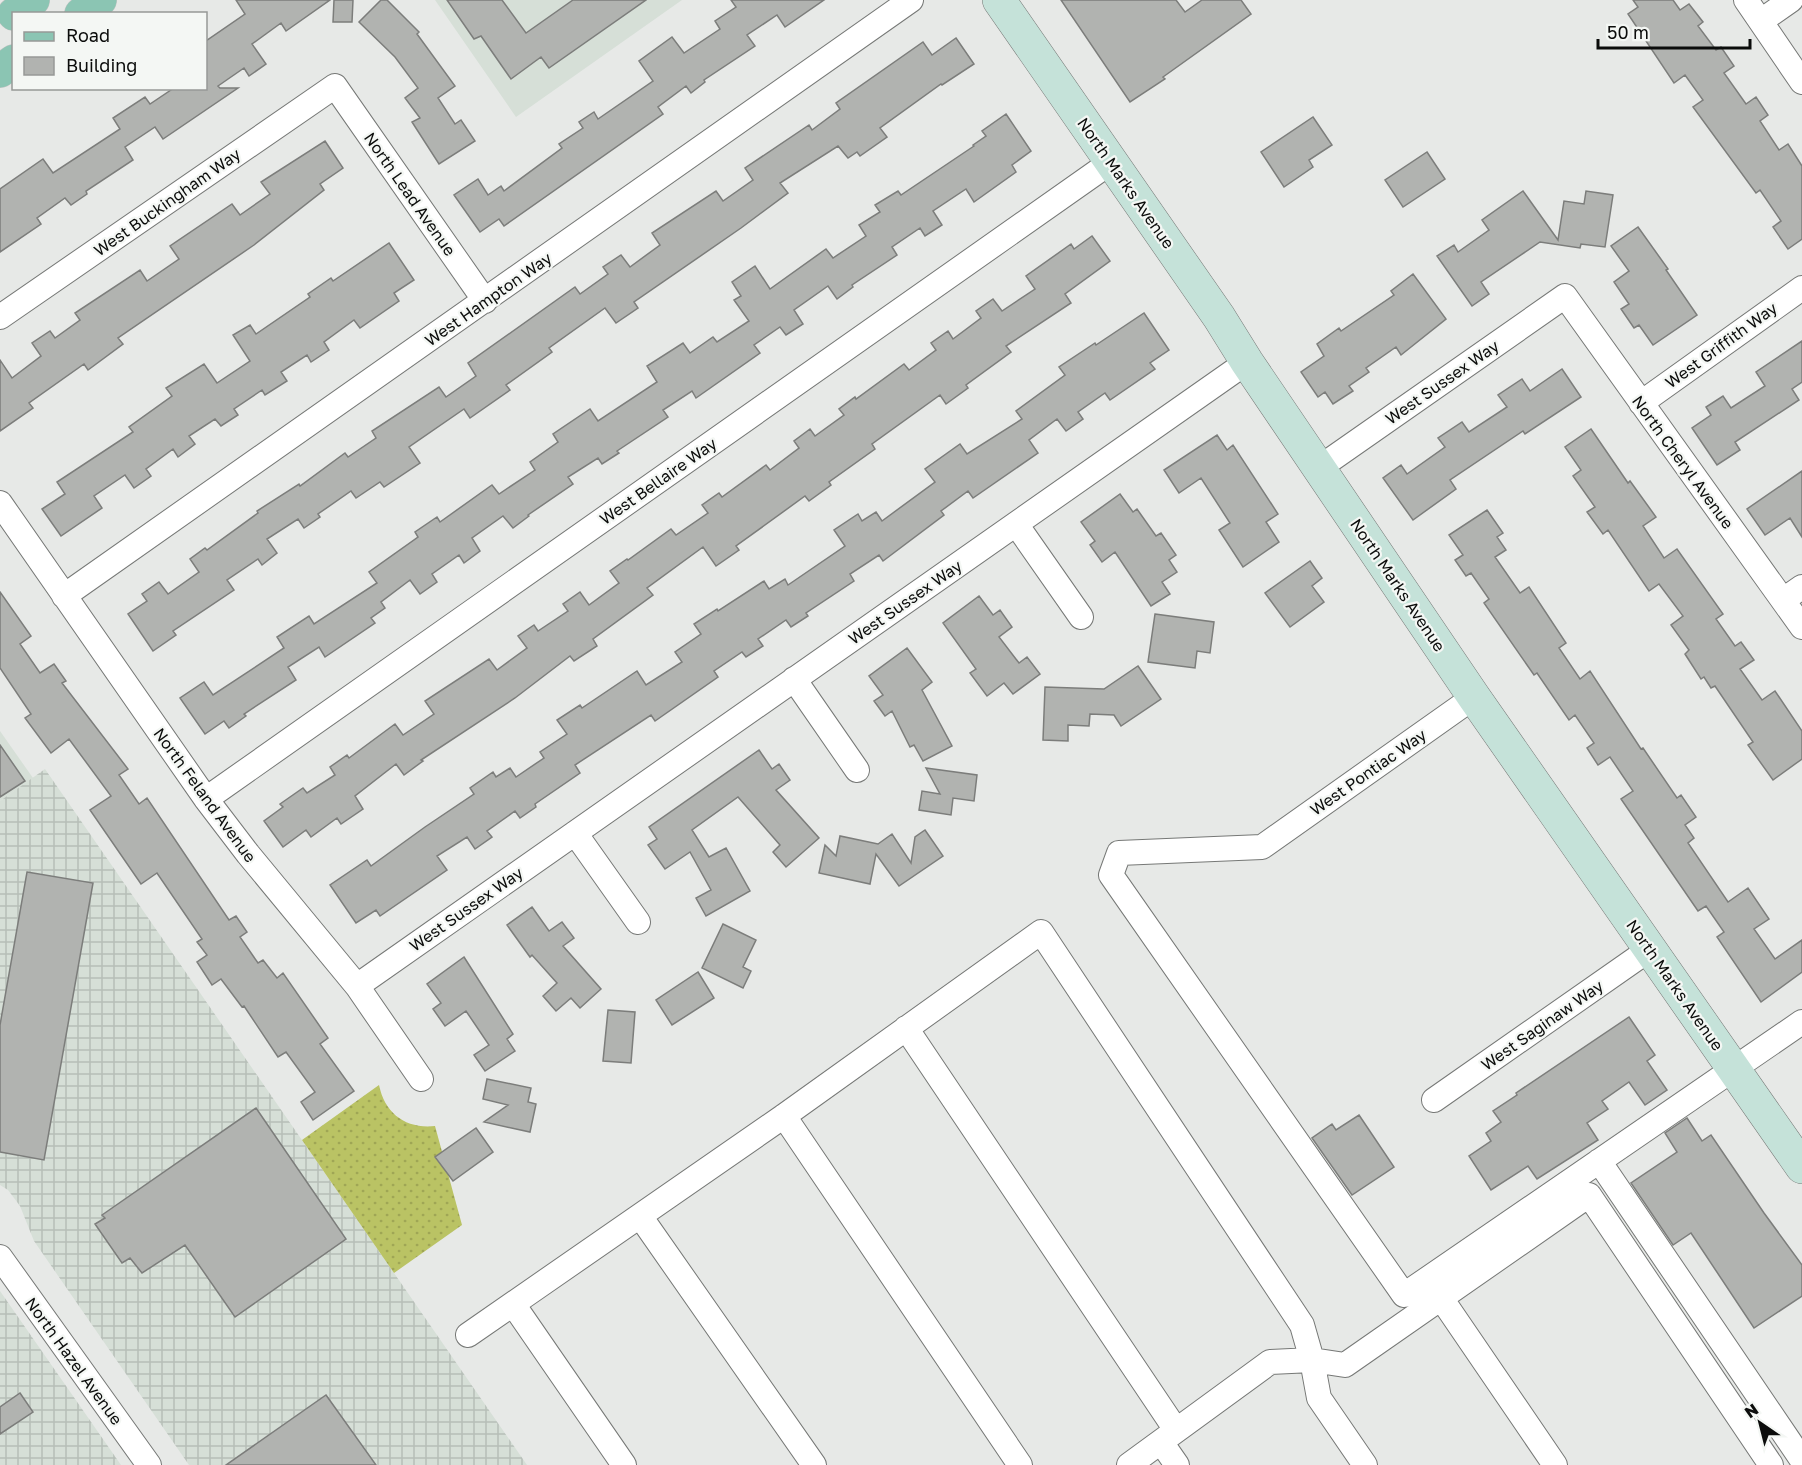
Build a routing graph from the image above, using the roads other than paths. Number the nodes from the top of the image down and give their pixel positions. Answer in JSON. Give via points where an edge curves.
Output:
{"nodes":[{"id":1,"x":33,"y":0,"type":"edge"},
{"id":2,"x":100,"y":0,"type":"edge"},
{"id":3,"x":911,"y":0,"type":"edge"},
{"id":4,"x":999,"y":0,"type":"edge"},
{"id":5,"x":1746,"y":0,"type":"edge"},
{"id":6,"x":1791,"y":0,"type":"edge"},
{"id":7,"x":17,"y":12,"type":"edge"},
{"id":8,"x":84,"y":12,"type":"edge"},
{"id":9,"x":1761,"y":21,"type":"junction"},
{"id":10,"x":1802,"y":82,"type":"edge"},
{"id":11,"x":335,"y":86,"type":"joint"},
{"id":12,"x":1111,"y":162,"type":"junction"},
{"id":13,"x":1802,"y":288,"type":"edge"},
{"id":14,"x":1565,"y":296,"type":"joint"},
{"id":15,"x":485,"y":301,"type":"junction"},
{"id":16,"x":0,"y":317,"type":"edge"},
{"id":17,"x":1247,"y":362,"type":"junction"},
{"id":18,"x":1641,"y":403,"type":"junction"},
{"id":19,"x":1319,"y":468,"type":"junction"},
{"id":20,"x":0,"y":503,"type":"edge"},
{"id":21,"x":1016,"y":524,"type":"junction"},
{"id":22,"x":1793,"y":594,"type":"edge"},
{"id":23,"x":64,"y":596,"type":"junction"},
{"id":24,"x":1081,"y":617,"type":"dead end"},
{"id":25,"x":1802,"y":627,"type":"edge"},
{"id":26,"x":794,"y":680,"type":"junction"},
{"id":27,"x":1474,"y":697,"type":"junction"},
{"id":28,"x":857,"y":770,"type":"dead end"},
{"id":29,"x":206,"y":800,"type":"junction"},
{"id":30,"x":575,"y":833,"type":"junction"},
{"id":31,"x":638,"y":922,"type":"dead end"},
{"id":32,"x":1650,"y":949,"type":"junction"},
{"id":33,"x":357,"y":986,"type":"junction"},
{"id":34,"x":1802,"y":1022,"type":"edge"},
{"id":35,"x":906,"y":1028,"type":"junction"},
{"id":36,"x":1733,"y":1069,"type":"junction"},
{"id":37,"x":421,"y":1079,"type":"dead end"},
{"id":38,"x":1434,"y":1100,"type":"dead end"},
{"id":39,"x":784,"y":1116,"type":"junction"},
{"id":40,"x":1599,"y":1161,"type":"junction"},
{"id":41,"x":1802,"y":1167,"type":"edge"},
{"id":42,"x":640,"y":1216,"type":"junction"},
{"id":43,"x":0,"y":1257,"type":"edge"},
{"id":44,"x":1441,"y":1298,"type":"junction"},
{"id":45,"x":513,"y":1304,"type":"junction"},
{"id":46,"x":468,"y":1335,"type":"dead end"},
{"id":47,"x":1312,"y":1360,"type":"junction"},
{"id":48,"x":1169,"y":1436,"type":"junction"},
{"id":49,"x":1802,"y":1460,"type":"edge"},
{"id":50,"x":149,"y":1465,"type":"edge"},
{"id":51,"x":624,"y":1465,"type":"edge"},
{"id":52,"x":814,"y":1465,"type":"edge"},
{"id":53,"x":1020,"y":1465,"type":"edge"},
{"id":54,"x":1129,"y":1465,"type":"edge"},
{"id":55,"x":1177,"y":1465,"type":"edge"},
{"id":56,"x":1365,"y":1465,"type":"edge"},
{"id":57,"x":1555,"y":1465,"type":"edge"},
{"id":58,"x":1771,"y":1465,"type":"edge"}],
"edges":[{"from":1,"to":7,"type":"main road"},
{"from":2,"to":8,"type":"main road"},
{"from":3,"to":15,"type":"street","name":"West Hampton Way"},
{"from":4,"to":12,"type":"main road","name":"North Marks Avenue"},
{"from":5,"to":9,"type":"street"},
{"from":6,"to":9,"type":"street"},
{"from":9,"to":10,"type":"street"},
{"from":11,"to":15,"type":"street","name":"North Lead Avenue"},
{"from":11,"to":16,"type":"street","name":"West Buckingham Way"},
{"from":12,"to":17,"type":"main road","name":"North Marks Avenue"},
{"from":12,"to":29,"type":"street","name":"West Bellaire Way"},
{"from":13,"to":18,"type":"street","name":"West Griffith Way"},
{"from":14,"to":18,"type":"street","name":"North Cheryl Avenue"},
{"from":14,"to":19,"type":"street","name":"West Sussex Way"},
{"from":15,"to":23,"type":"street","name":"West Hampton Way"},
{"from":17,"to":19,"type":"main road","name":"North Marks Avenue"},
{"from":17,"to":21,"type":"street","name":"West Sussex Way"},
{"from":18,"to":22,"type":"street","name":"North Cheryl Avenue"},
{"from":19,"to":27,"type":"main road","name":"North Marks Avenue"},
{"from":20,"to":23,"type":"street","name":"North Feland Avenue"},
{"from":21,"to":24,"type":"street"},
{"from":21,"to":26,"type":"street","name":"West Sussex Way"},
{"from":22,"to":25,"type":"street","name":"North Cheryl Avenue"},
{"from":23,"to":29,"type":"street","name":"North Feland Avenue"},
{"from":26,"to":28,"type":"street"},
{"from":26,"to":30,"type":"street","name":"West Sussex Way"},
{"from":27,"to":32,"type":"main road","name":"North Marks Avenue"},
{"from":27,"to":40,"type":"street","name":"West Pontiac Way","via":[[1262,848],[1119,853],[1112,875],[1404,1295]]},
{"from":29,"to":33,"type":"street","name":"North Feland Avenue"},
{"from":30,"to":31,"type":"street"},
{"from":30,"to":33,"type":"street","name":"West Sussex Way"},
{"from":32,"to":36,"type":"main road","name":"North Marks Avenue"},
{"from":32,"to":38,"type":"street","name":"West Saginaw Way"},
{"from":33,"to":37,"type":"street","name":"North Feland Avenue"},
{"from":34,"to":36,"type":"street"},
{"from":35,"to":39,"type":"street"},
{"from":35,"to":47,"type":"street","via":[[1041,932],[1302,1325]]},
{"from":35,"to":48,"type":"street"},
{"from":36,"to":40,"type":"street"},
{"from":36,"to":41,"type":"main road","name":"North Marks Avenue"},
{"from":39,"to":42,"type":"street"},
{"from":39,"to":53,"type":"street"},
{"from":40,"to":49,"type":"street"},
{"from":42,"to":45,"type":"street"},
{"from":42,"to":52,"type":"street"},
{"from":43,"to":50,"type":"street","name":"North Hazel Avenue"},
{"from":44,"to":47,"type":"street","via":[[1345,1365]]},
{"from":44,"to":57,"type":"street"},
{"from":44,"to":58,"type":"street","via":[[1589,1195]]},
{"from":45,"to":46,"type":"street"},
{"from":45,"to":51,"type":"street"},
{"from":47,"to":48,"type":"street","via":[[1270,1362]]},
{"from":47,"to":56,"type":"street","via":[[1319,1398]]},
{"from":48,"to":54,"type":"street"},
{"from":48,"to":55,"type":"street"}]}
